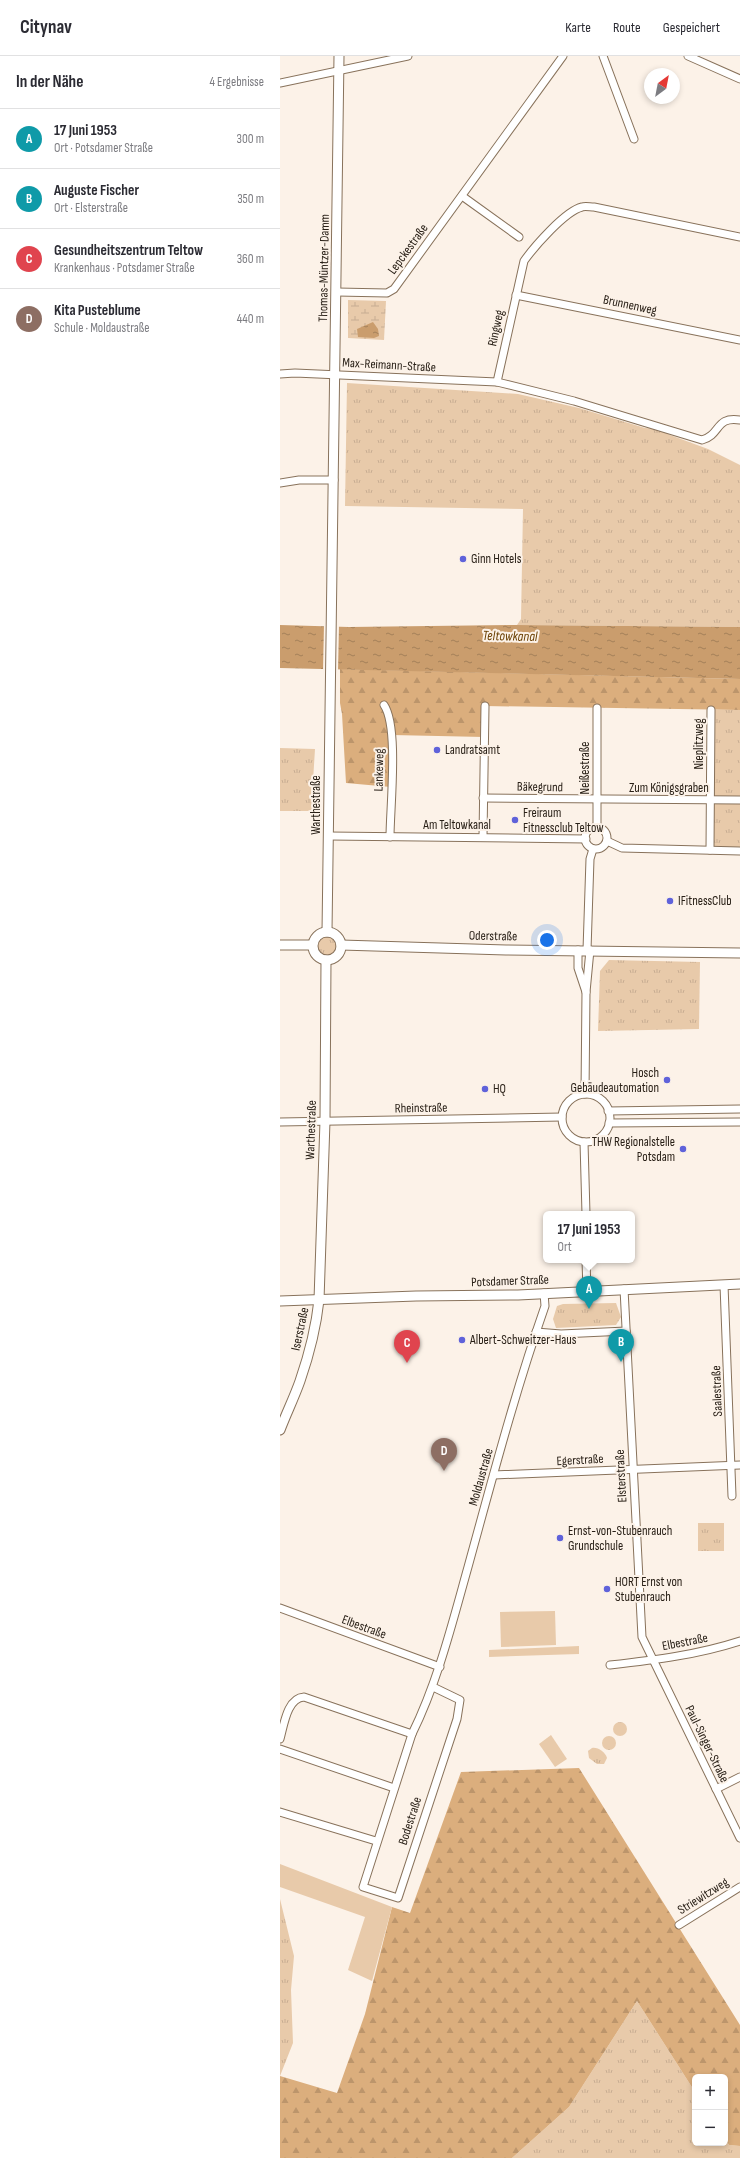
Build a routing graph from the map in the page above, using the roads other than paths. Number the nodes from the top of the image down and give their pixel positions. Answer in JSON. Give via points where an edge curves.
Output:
{"nodes":[{"id":1,"x":339,"y":56,"type":"edge"},
{"id":2,"x":408,"y":56,"type":"edge"},
{"id":3,"x":563,"y":56,"type":"edge"},
{"id":4,"x":603,"y":56,"type":"edge"},
{"id":5,"x":688,"y":56,"type":"edge"},
{"id":6,"x":339,"y":70,"type":"junction"},
{"id":7,"x":740,"y":79,"type":"edge"},
{"id":8,"x":280,"y":83,"type":"edge"},
{"id":9,"x":634,"y":139,"type":"dead end"},
{"id":10,"x":462,"y":196,"type":"junction"},
{"id":11,"x":519,"y":237,"type":"dead end"},
{"id":12,"x":740,"y":237,"type":"edge"},
{"id":13,"x":336,"y":292,"type":"junction"},
{"id":14,"x":516,"y":294,"type":"junction"},
{"id":15,"x":740,"y":340,"type":"edge"},
{"id":16,"x":280,"y":374,"type":"edge"},
{"id":17,"x":334,"y":375,"type":"junction"},
{"id":18,"x":497,"y":382,"type":"junction"},
{"id":19,"x":740,"y":420,"type":"edge"},
{"id":20,"x":334,"y":480,"type":"junction"},
{"id":21,"x":280,"y":483,"type":"edge"},
{"id":22,"x":384,"y":705,"type":"dead end"},
{"id":23,"x":485,"y":706,"type":"dead end"},
{"id":24,"x":597,"y":708,"type":"dead end"},
{"id":25,"x":712,"y":710,"type":"dead end"},
{"id":26,"x":483,"y":798,"type":"junction"},
{"id":27,"x":597,"y":800,"type":"junction"},
{"id":28,"x":740,"y":800,"type":"edge"},
{"id":29,"x":711,"y":801,"type":"junction"},
{"id":30,"x":597,"y":827,"type":"junction"},
{"id":31,"x":329,"y":836,"type":"junction"},
{"id":32,"x":390,"y":837,"type":"junction"},
{"id":33,"x":483,"y":837,"type":"junction"},
{"id":34,"x":586,"y":839,"type":"junction"},
{"id":35,"x":607,"y":841,"type":"junction"},
{"id":36,"x":593,"y":849,"type":"junction"},
{"id":37,"x":710,"y":850,"type":"junction"},
{"id":38,"x":740,"y":850,"type":"edge"},
{"id":39,"x":327,"y":932,"type":"junction"},
{"id":40,"x":280,"y":945,"type":"edge"},
{"id":41,"x":312,"y":945,"type":"junction"},
{"id":42,"x":341,"y":945,"type":"junction"},
{"id":43,"x":585,"y":950,"type":"junction"},
{"id":44,"x":740,"y":952,"type":"edge"},
{"id":45,"x":326,"y":960,"type":"junction"},
{"id":46,"x":586,"y":992,"type":"junction"},
{"id":47,"x":585,"y":1094,"type":"junction"},
{"id":48,"x":740,"y":1109,"type":"edge"},
{"id":49,"x":708,"y":1110,"type":"junction"},
{"id":50,"x":608,"y":1111,"type":"junction"},
{"id":51,"x":562,"y":1117,"type":"junction"},
{"id":52,"x":325,"y":1121,"type":"junction"},
{"id":53,"x":280,"y":1122,"type":"edge"},
{"id":54,"x":709,"y":1122,"type":"junction"},
{"id":55,"x":740,"y":1122,"type":"edge"},
{"id":56,"x":609,"y":1123,"type":"junction"},
{"id":57,"x":584,"y":1142,"type":"junction"},
{"id":58,"x":586,"y":1211,"type":"edge"},
{"id":59,"x":586,"y":1263,"type":"edge"},
{"id":60,"x":740,"y":1284,"type":"edge"},
{"id":61,"x":724,"y":1285,"type":"junction"},
{"id":62,"x":624,"y":1289,"type":"junction"},
{"id":63,"x":587,"y":1292,"type":"junction"},
{"id":64,"x":544,"y":1293,"type":"junction"},
{"id":65,"x":319,"y":1300,"type":"junction"},
{"id":66,"x":280,"y":1302,"type":"edge"},
{"id":67,"x":626,"y":1331,"type":"junction"},
{"id":68,"x":536,"y":1332,"type":"junction"},
{"id":69,"x":280,"y":1430,"type":"edge"},
{"id":70,"x":731,"y":1465,"type":"junction"},
{"id":71,"x":740,"y":1465,"type":"edge"},
{"id":72,"x":632,"y":1470,"type":"junction"},
{"id":73,"x":494,"y":1475,"type":"junction"},
{"id":74,"x":732,"y":1496,"type":"dead end"},
{"id":75,"x":280,"y":1608,"type":"edge"},
{"id":76,"x":740,"y":1641,"type":"edge"},
{"id":77,"x":652,"y":1660,"type":"junction"},
{"id":78,"x":610,"y":1665,"type":"dead end"},
{"id":79,"x":440,"y":1667,"type":"junction"},
{"id":80,"x":433,"y":1687,"type":"junction"},
{"id":81,"x":412,"y":1734,"type":"junction"},
{"id":82,"x":280,"y":1739,"type":"edge"},
{"id":83,"x":280,"y":1749,"type":"edge"},
{"id":84,"x":740,"y":1777,"type":"edge"},
{"id":85,"x":394,"y":1788,"type":"junction"},
{"id":86,"x":716,"y":1789,"type":"junction"},
{"id":87,"x":280,"y":1812,"type":"edge"},
{"id":88,"x":740,"y":1838,"type":"edge"},
{"id":89,"x":376,"y":1841,"type":"junction"},
{"id":90,"x":740,"y":1887,"type":"edge"},
{"id":91,"x":679,"y":1925,"type":"dead end"}],
"edges":[{"from":1,"to":6,"type":"street","name":"Thomas-Müntzer-Damm"},
{"from":2,"to":6,"type":"street"},
{"from":3,"to":10,"type":"street","name":"Lepckestraße"},
{"from":4,"to":9,"type":"street"},
{"from":5,"to":7,"type":"street"},
{"from":6,"to":8,"type":"street"},
{"from":6,"to":13,"type":"street","name":"Thomas-Müntzer-Damm"},
{"from":10,"to":11,"type":"street"},
{"from":10,"to":13,"type":"street","name":"Lepckestraße","via":[[394,289],[387,292]]},
{"from":12,"to":14,"type":"street","name":"Ringweg","via":[[594,207],[581,207],[570,213],[536,244],[524,261]]},
{"from":13,"to":17,"type":"street","name":"Thomas-Müntzer-Damm"},
{"from":14,"to":15,"type":"street","name":"Brunnenweg"},
{"from":14,"to":18,"type":"street","name":"Ringweg"},
{"from":16,"to":17,"type":"street","name":"Max-Reimann-Straße"},
{"from":17,"to":18,"type":"street","name":"Max-Reimann-Straße"},
{"from":17,"to":20,"type":"street","name":"Thomas-Müntzer-Damm"},
{"from":18,"to":19,"type":"street","via":[[574,401],[702,440],[709,438],[726,420]]},
{"from":20,"to":21,"type":"street"},
{"from":20,"to":31,"type":"street","name":"Warthestraße"},
{"from":22,"to":32,"type":"street","name":"Lankeweg","via":[[390,716],[392,735]]},
{"from":23,"to":26,"type":"street"},
{"from":24,"to":27,"type":"street","name":"Neißestraße"},
{"from":25,"to":29,"type":"street","name":"Nieplitzweg"},
{"from":26,"to":27,"type":"street","name":"Bäkegrund"},
{"from":26,"to":33,"type":"street"},
{"from":27,"to":29,"type":"street","name":"Zum Königsgraben"},
{"from":27,"to":30,"type":"street","name":"Neißestraße"},
{"from":28,"to":29,"type":"street","name":"Zum Königsgraben"},
{"from":29,"to":37,"type":"street","name":"Nieplitzweg"},
{"from":30,"to":34,"type":"street","via":[[587,832]]},
{"from":30,"to":35,"type":"street","via":[[605,832]]},
{"from":31,"to":32,"type":"street","name":"Am Teltowkanal"},
{"from":31,"to":39,"type":"street","name":"Warthestraße"},
{"from":32,"to":33,"type":"street","name":"Am Teltowkanal"},
{"from":33,"to":34,"type":"street","name":"Am Teltowkanal"},
{"from":34,"to":36,"type":"street"},
{"from":35,"to":36,"type":"street","via":[[604,847]]},
{"from":35,"to":37,"type":"street","via":[[622,848]]},
{"from":36,"to":43,"type":"street","via":[[590,859]]},
{"from":37,"to":38,"type":"street"},
{"from":39,"to":41,"type":"street","via":[[316,937]]},
{"from":39,"to":42,"type":"street","via":[[335,935]]},
{"from":40,"to":41,"type":"street"},
{"from":41,"to":45,"type":"street","via":[[315,954]]},
{"from":42,"to":43,"type":"street","name":"Oderstraße"},
{"from":42,"to":45,"type":"street","via":[[338,954]]},
{"from":43,"to":44,"type":"street","name":"Oderstraße"},
{"from":43,"to":46,"type":"street"},
{"from":43,"to":46,"type":"street","via":[[578,968]]},
{"from":45,"to":52,"type":"street","name":"Warthestraße"},
{"from":46,"to":47,"type":"street"},
{"from":47,"to":50,"type":"street","via":[[597,1097]]},
{"from":47,"to":51,"type":"street","via":[[569,1101]]},
{"from":48,"to":49,"type":"street"},
{"from":49,"to":50,"type":"street"},
{"from":49,"to":54,"type":"street"},
{"from":50,"to":56,"type":"street"},
{"from":51,"to":52,"type":"street","name":"Rheinstraße"},
{"from":51,"to":57,"type":"street","via":[[566,1132],[574,1139]]},
{"from":52,"to":53,"type":"street","name":"Rheinstraße"},
{"from":52,"to":65,"type":"street","name":"Warthestraße"},
{"from":54,"to":55,"type":"street"},
{"from":54,"to":56,"type":"street"},
{"from":56,"to":57,"type":"street","via":[[597,1139]]},
{"from":57,"to":58,"type":"street"},
{"from":59,"to":63,"type":"street"},
{"from":60,"to":61,"type":"street","name":"Potsdamer Straße"},
{"from":61,"to":62,"type":"street","name":"Potsdamer Straße"},
{"from":61,"to":70,"type":"street","name":"Saalestraße"},
{"from":62,"to":63,"type":"street","name":"Potsdamer Straße"},
{"from":62,"to":67,"type":"street","name":"Elsterstraße"},
{"from":63,"to":64,"type":"street","name":"Potsdamer Straße"},
{"from":64,"to":65,"type":"street","name":"Potsdamer Straße"},
{"from":64,"to":68,"type":"street","name":"Moldaustraße","via":[[545,1306]]},
{"from":65,"to":66,"type":"street","name":"Potsdamer Straße"},
{"from":65,"to":69,"type":"street","name":"Iserstraße","via":[[316,1326],[307,1359]]},
{"from":67,"to":68,"type":"street","via":[[561,1334]]},
{"from":67,"to":72,"type":"street","name":"Elsterstraße"},
{"from":68,"to":73,"type":"street","name":"Moldaustraße"},
{"from":70,"to":71,"type":"street","name":"Egerstraße"},
{"from":70,"to":72,"type":"street","name":"Egerstraße"},
{"from":70,"to":74,"type":"street","name":"Saalestraße"},
{"from":72,"to":73,"type":"street","name":"Egerstraße"},
{"from":72,"to":77,"type":"street","name":"Elsterstraße","via":[[642,1637]]},
{"from":73,"to":79,"type":"street","name":"Moldaustraße"},
{"from":75,"to":79,"type":"street","name":"Elbestraße"},
{"from":76,"to":77,"type":"street","name":"Elbestraße"},
{"from":77,"to":78,"type":"street","name":"Elbestraße"},
{"from":77,"to":86,"type":"street","name":"Paul-Singer-Straße"},
{"from":79,"to":80,"type":"street","name":"Bodestraße"},
{"from":80,"to":81,"type":"street","name":"Bodestraße"},
{"from":80,"to":89,"type":"street","name":"Bodestraße","via":[[460,1700],[457,1719],[398,1898],[363,1887]]},
{"from":81,"to":82,"type":"street","via":[[304,1697],[297,1697],[292,1702]]},
{"from":81,"to":85,"type":"street","name":"Bodestraße"},
{"from":83,"to":85,"type":"street","name":"Bodestraße"},
{"from":84,"to":86,"type":"street"},
{"from":85,"to":89,"type":"street","name":"Bodestraße"},
{"from":86,"to":88,"type":"street","name":"Paul-Singer-Straße"},
{"from":87,"to":89,"type":"street","name":"Bodestraße"},
{"from":90,"to":91,"type":"street","name":"Striewitzweg"}]}
